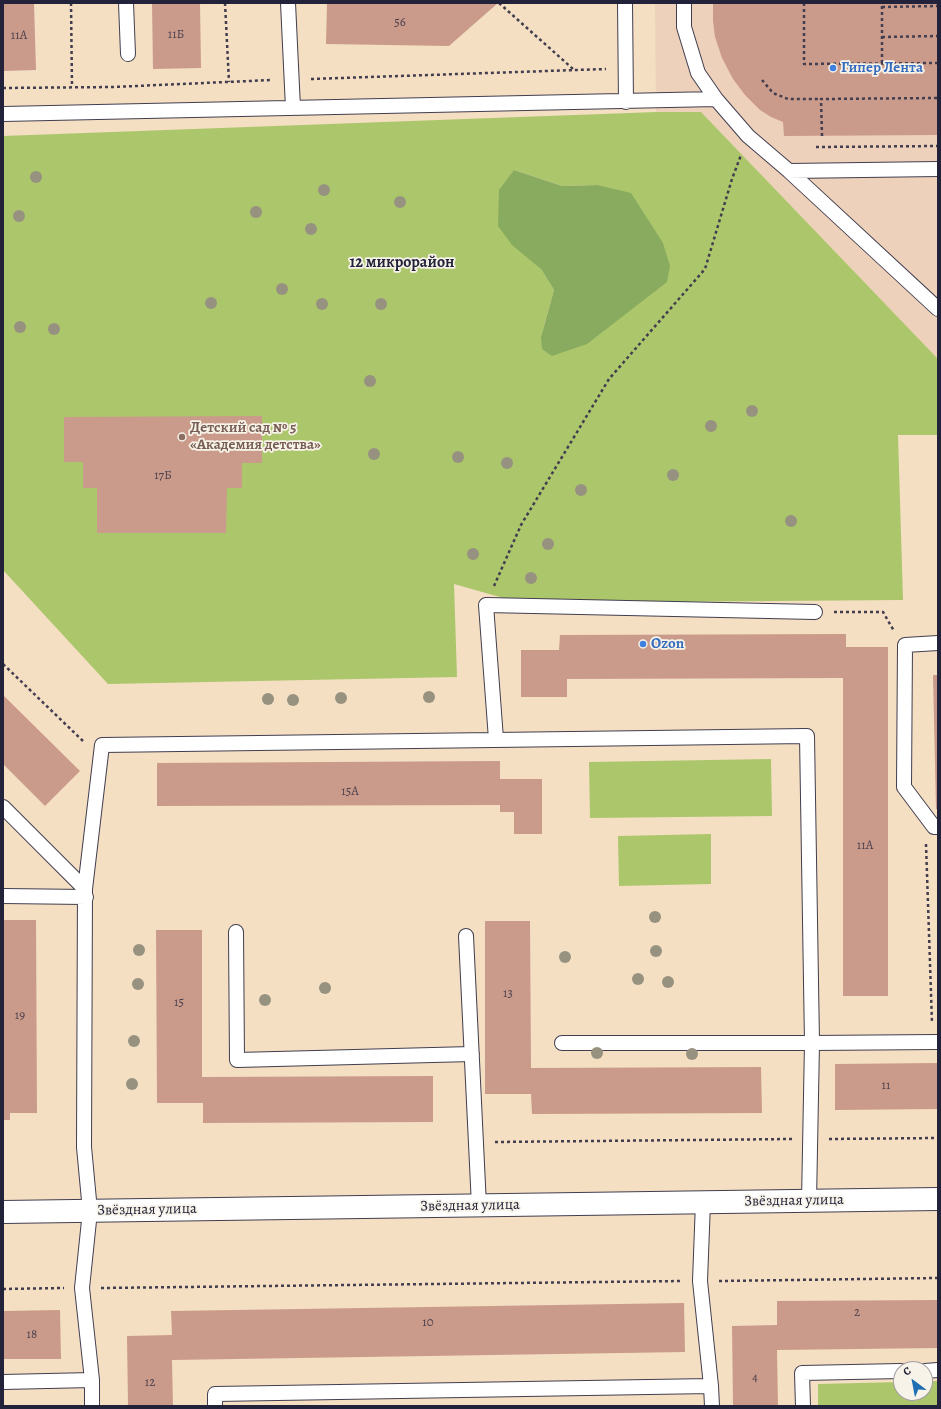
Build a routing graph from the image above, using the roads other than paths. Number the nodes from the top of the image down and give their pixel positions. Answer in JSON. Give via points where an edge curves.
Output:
{"nodes":[{"id":1,"x":126,"y":3,"type":"edge"},
{"id":2,"x":288,"y":3,"type":"edge"},
{"id":3,"x":625,"y":3,"type":"edge"},
{"id":4,"x":684,"y":3,"type":"edge"},
{"id":5,"x":128,"y":54,"type":"dead end"},
{"id":6,"x":716,"y":99,"type":"junction"},
{"id":7,"x":626,"y":102,"type":"junction"},
{"id":8,"x":293,"y":108,"type":"junction"},
{"id":9,"x":3,"y":114,"type":"edge"},
{"id":10,"x":938,"y":170,"type":"edge"},
{"id":11,"x":789,"y":171,"type":"junction"},
{"id":12,"x":938,"y":309,"type":"edge"},
{"id":13,"x":815,"y":612,"type":"road end"},
{"id":14,"x":938,"y":644,"type":"edge"},
{"id":15,"x":496,"y":739,"type":"junction"},
{"id":16,"x":3,"y":807,"type":"edge"},
{"id":17,"x":938,"y":827,"type":"edge"},
{"id":18,"x":85,"y":893,"type":"junction"},
{"id":19,"x":3,"y":896,"type":"edge"},
{"id":20,"x":236,"y":932,"type":"dead end"},
{"id":21,"x":466,"y":936,"type":"dead end"},
{"id":22,"x":935,"y":1042,"type":"edge"},
{"id":23,"x":562,"y":1043,"type":"dead end"},
{"id":24,"x":812,"y":1043,"type":"junction"},
{"id":25,"x":472,"y":1054,"type":"junction"},
{"id":26,"x":938,"y":1199,"type":"edge"},
{"id":27,"x":810,"y":1201,"type":"junction"},
{"id":28,"x":703,"y":1202,"type":"junction"},
{"id":29,"x":479,"y":1206,"type":"junction"},
{"id":30,"x":90,"y":1211,"type":"junction"},
{"id":31,"x":3,"y":1212,"type":"edge"},
{"id":32,"x":893,"y":1371,"type":"edge"},
{"id":33,"x":92,"y":1380,"type":"junction"},
{"id":34,"x":3,"y":1382,"type":"edge"},
{"id":35,"x":711,"y":1386,"type":"junction"},
{"id":36,"x":92,"y":1406,"type":"edge"},
{"id":37,"x":215,"y":1406,"type":"edge"},
{"id":38,"x":712,"y":1406,"type":"edge"},
{"id":39,"x":803,"y":1406,"type":"edge"}],
"edges":[{"from":1,"to":5,"type":"lane"},
{"from":2,"to":8,"type":"lane"},
{"from":3,"to":7,"type":"lane"},
{"from":4,"to":6,"type":"lane","via":[[684,26],[698,73]]},
{"from":6,"to":7,"type":"lane"},
{"from":6,"to":11,"type":"lane","via":[[748,136]]},
{"from":7,"to":8,"type":"lane"},
{"from":8,"to":9,"type":"lane"},
{"from":10,"to":11,"type":"lane"},
{"from":11,"to":12,"type":"lane"},
{"from":13,"to":15,"type":"lane","via":[[486,605]]},
{"from":14,"to":17,"type":"lane","via":[[905,645],[904,779],[904,787],[934,827]]},
{"from":15,"to":18,"type":"lane","via":[[102,745]]},
{"from":15,"to":24,"type":"lane","via":[[807,736]]},
{"from":16,"to":18,"type":"lane"},
{"from":18,"to":19,"type":"lane"},
{"from":18,"to":30,"type":"lane","via":[[84,1147]]},
{"from":20,"to":25,"type":"lane","via":[[237,1060]]},
{"from":21,"to":25,"type":"lane"},
{"from":22,"to":24,"type":"lane"},
{"from":23,"to":24,"type":"lane"},
{"from":24,"to":27,"type":"lane"},
{"from":25,"to":29,"type":"lane"},
{"from":26,"to":27,"type":"street","name":"Звёздная улица"},
{"from":27,"to":28,"type":"street","name":"Звёздная улица"},
{"from":28,"to":29,"type":"street","name":"Звёздная улица"},
{"from":28,"to":35,"type":"lane","via":[[700,1281]]},
{"from":29,"to":30,"type":"street","name":"Звёздная улица"},
{"from":30,"to":31,"type":"street","name":"Звёздная улица"},
{"from":30,"to":33,"type":"lane","via":[[82,1288]]},
{"from":32,"to":39,"type":"lane","via":[[802,1373]]},
{"from":33,"to":34,"type":"lane"},
{"from":33,"to":36,"type":"lane"},
{"from":35,"to":37,"type":"lane","via":[[214,1394]]},
{"from":35,"to":38,"type":"lane"}]}
